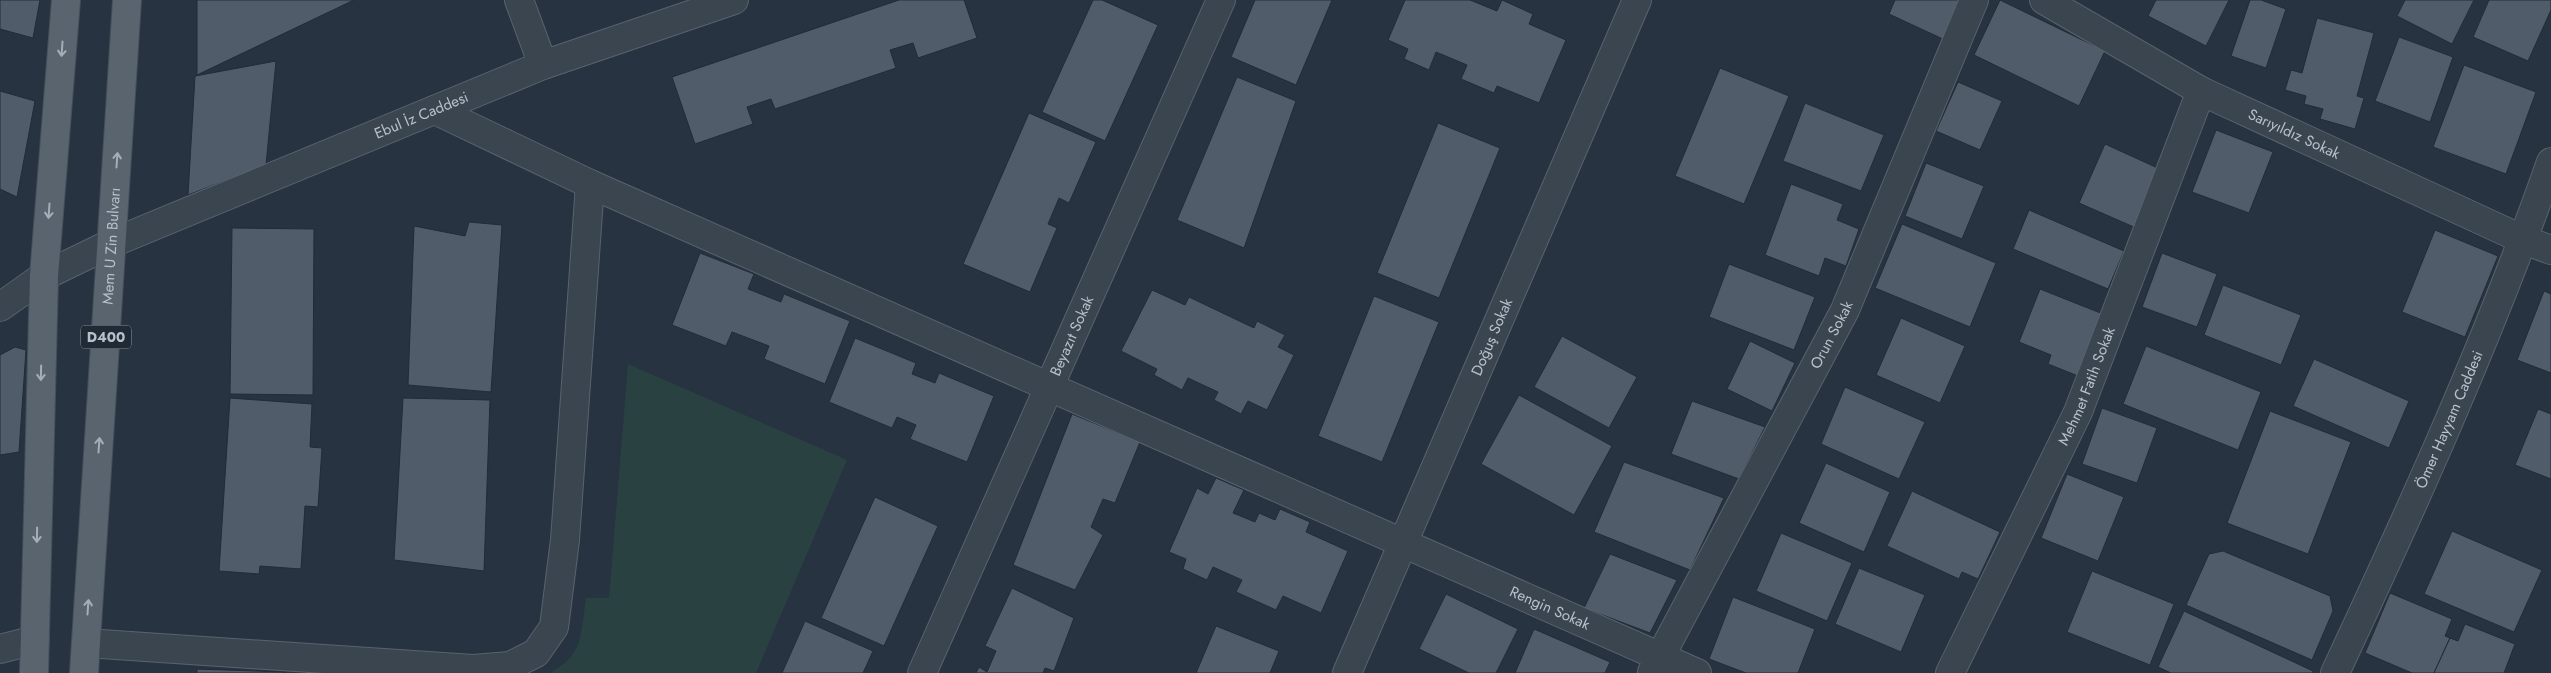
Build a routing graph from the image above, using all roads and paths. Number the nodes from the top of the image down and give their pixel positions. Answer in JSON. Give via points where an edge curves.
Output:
{"nodes":[{"id":1,"x":66,"y":0,"type":"edge"},
{"id":2,"x":128,"y":0,"type":"edge"},
{"id":3,"x":519,"y":0,"type":"edge"},
{"id":4,"x":734,"y":0,"type":"edge"},
{"id":5,"x":1221,"y":0,"type":"edge"},
{"id":6,"x":1637,"y":0,"type":"edge"},
{"id":7,"x":1974,"y":0,"type":"edge"},
{"id":8,"x":2044,"y":0,"type":"edge"},
{"id":9,"x":544,"y":66,"type":"junction"},
{"id":10,"x":2201,"y":90,"type":"junction"},
{"id":11,"x":435,"y":110,"type":"junction"},
{"id":12,"x":2551,"y":162,"type":"edge"},
{"id":13,"x":590,"y":184,"type":"junction"},
{"id":14,"x":2524,"y":240,"type":"junction"},
{"id":15,"x":112,"y":244,"type":"junction"},
{"id":16,"x":2551,"y":250,"type":"edge"},
{"id":17,"x":44,"y":276,"type":"junction"},
{"id":18,"x":0,"y":307,"type":"edge"},
{"id":19,"x":1049,"y":386,"type":"junction"},
{"id":20,"x":1402,"y":544,"type":"junction"},
{"id":21,"x":34,"y":640,"type":"junction"},
{"id":22,"x":86,"y":643,"type":"junction"},
{"id":23,"x":0,"y":649,"type":"edge"},
{"id":24,"x":1656,"y":665,"type":"edge"},
{"id":25,"x":34,"y":673,"type":"edge"},
{"id":26,"x":84,"y":673,"type":"edge"},
{"id":27,"x":922,"y":673,"type":"edge"},
{"id":28,"x":1347,"y":673,"type":"edge"},
{"id":29,"x":1697,"y":673,"type":"edge"},
{"id":30,"x":1950,"y":673,"type":"edge"},
{"id":31,"x":2335,"y":673,"type":"edge"}],
"edges":[{"from":1,"to":17,"type":"main road","one_way":true},
{"from":15,"to":2,"type":"main road","name":"Mem U Zin Bulvarı","number":"D400","one_way":true},
{"from":3,"to":9,"type":"street"},
{"from":4,"to":9,"type":"street","name":"Ebul İz Caddesi"},
{"from":5,"to":19,"type":"street","name":"Beyazıt Sokak"},
{"from":6,"to":20,"type":"street","name":"Doğuş Sokak"},
{"from":7,"to":24,"type":"street","name":"Orun Sokak","via":[[1845,310]]},
{"from":8,"to":10,"type":"street","name":"Sarıyıldız Sokak"},
{"from":9,"to":11,"type":"street","name":"Ebul İz Caddesi"},
{"from":10,"to":14,"type":"street","name":"Sarıyıldız Sokak"},
{"from":10,"to":30,"type":"street","name":"Mehmet Fatih Sokak","via":[[2078,412]]},
{"from":11,"to":13,"type":"street","name":"Rengin Sokak"},
{"from":11,"to":15,"type":"street","name":"Ebul İz Caddesi"},
{"from":12,"to":14,"type":"street","name":"Ömer Hayyam Caddesi"},
{"from":13,"to":19,"type":"street","name":"Rengin Sokak"},
{"from":13,"to":22,"type":"street","via":[[566,540],[554,627],[536,653],[510,666],[473,669]]},
{"from":14,"to":16,"type":"street","name":"Sarıyıldız Sokak"},
{"from":14,"to":31,"type":"street","name":"Ömer Hayyam Caddesi","via":[[2400,533]]},
{"from":15,"to":17,"type":"street","name":"Ebul İz Caddesi"},
{"from":22,"to":15,"type":"main road","name":"Mem U Zin Bulvarı","number":"D400","one_way":true},
{"from":17,"to":18,"type":"street","name":"Ebul İz Caddesi"},
{"from":17,"to":21,"type":"main road","one_way":true},
{"from":19,"to":20,"type":"street","name":"Rengin Sokak"},
{"from":19,"to":27,"type":"street","name":"Beyazıt Sokak"},
{"from":20,"to":24,"type":"street","name":"Rengin Sokak"},
{"from":20,"to":28,"type":"street","name":"Doğuş Sokak"},
{"from":21,"to":23,"type":"street"},
{"from":21,"to":25,"type":"main road"},
{"from":22,"to":26,"type":"main road","name":"Mem U Zin Bulvarı","number":"D400"},
{"from":24,"to":29,"type":"street","name":"Rengin Sokak"}]}
